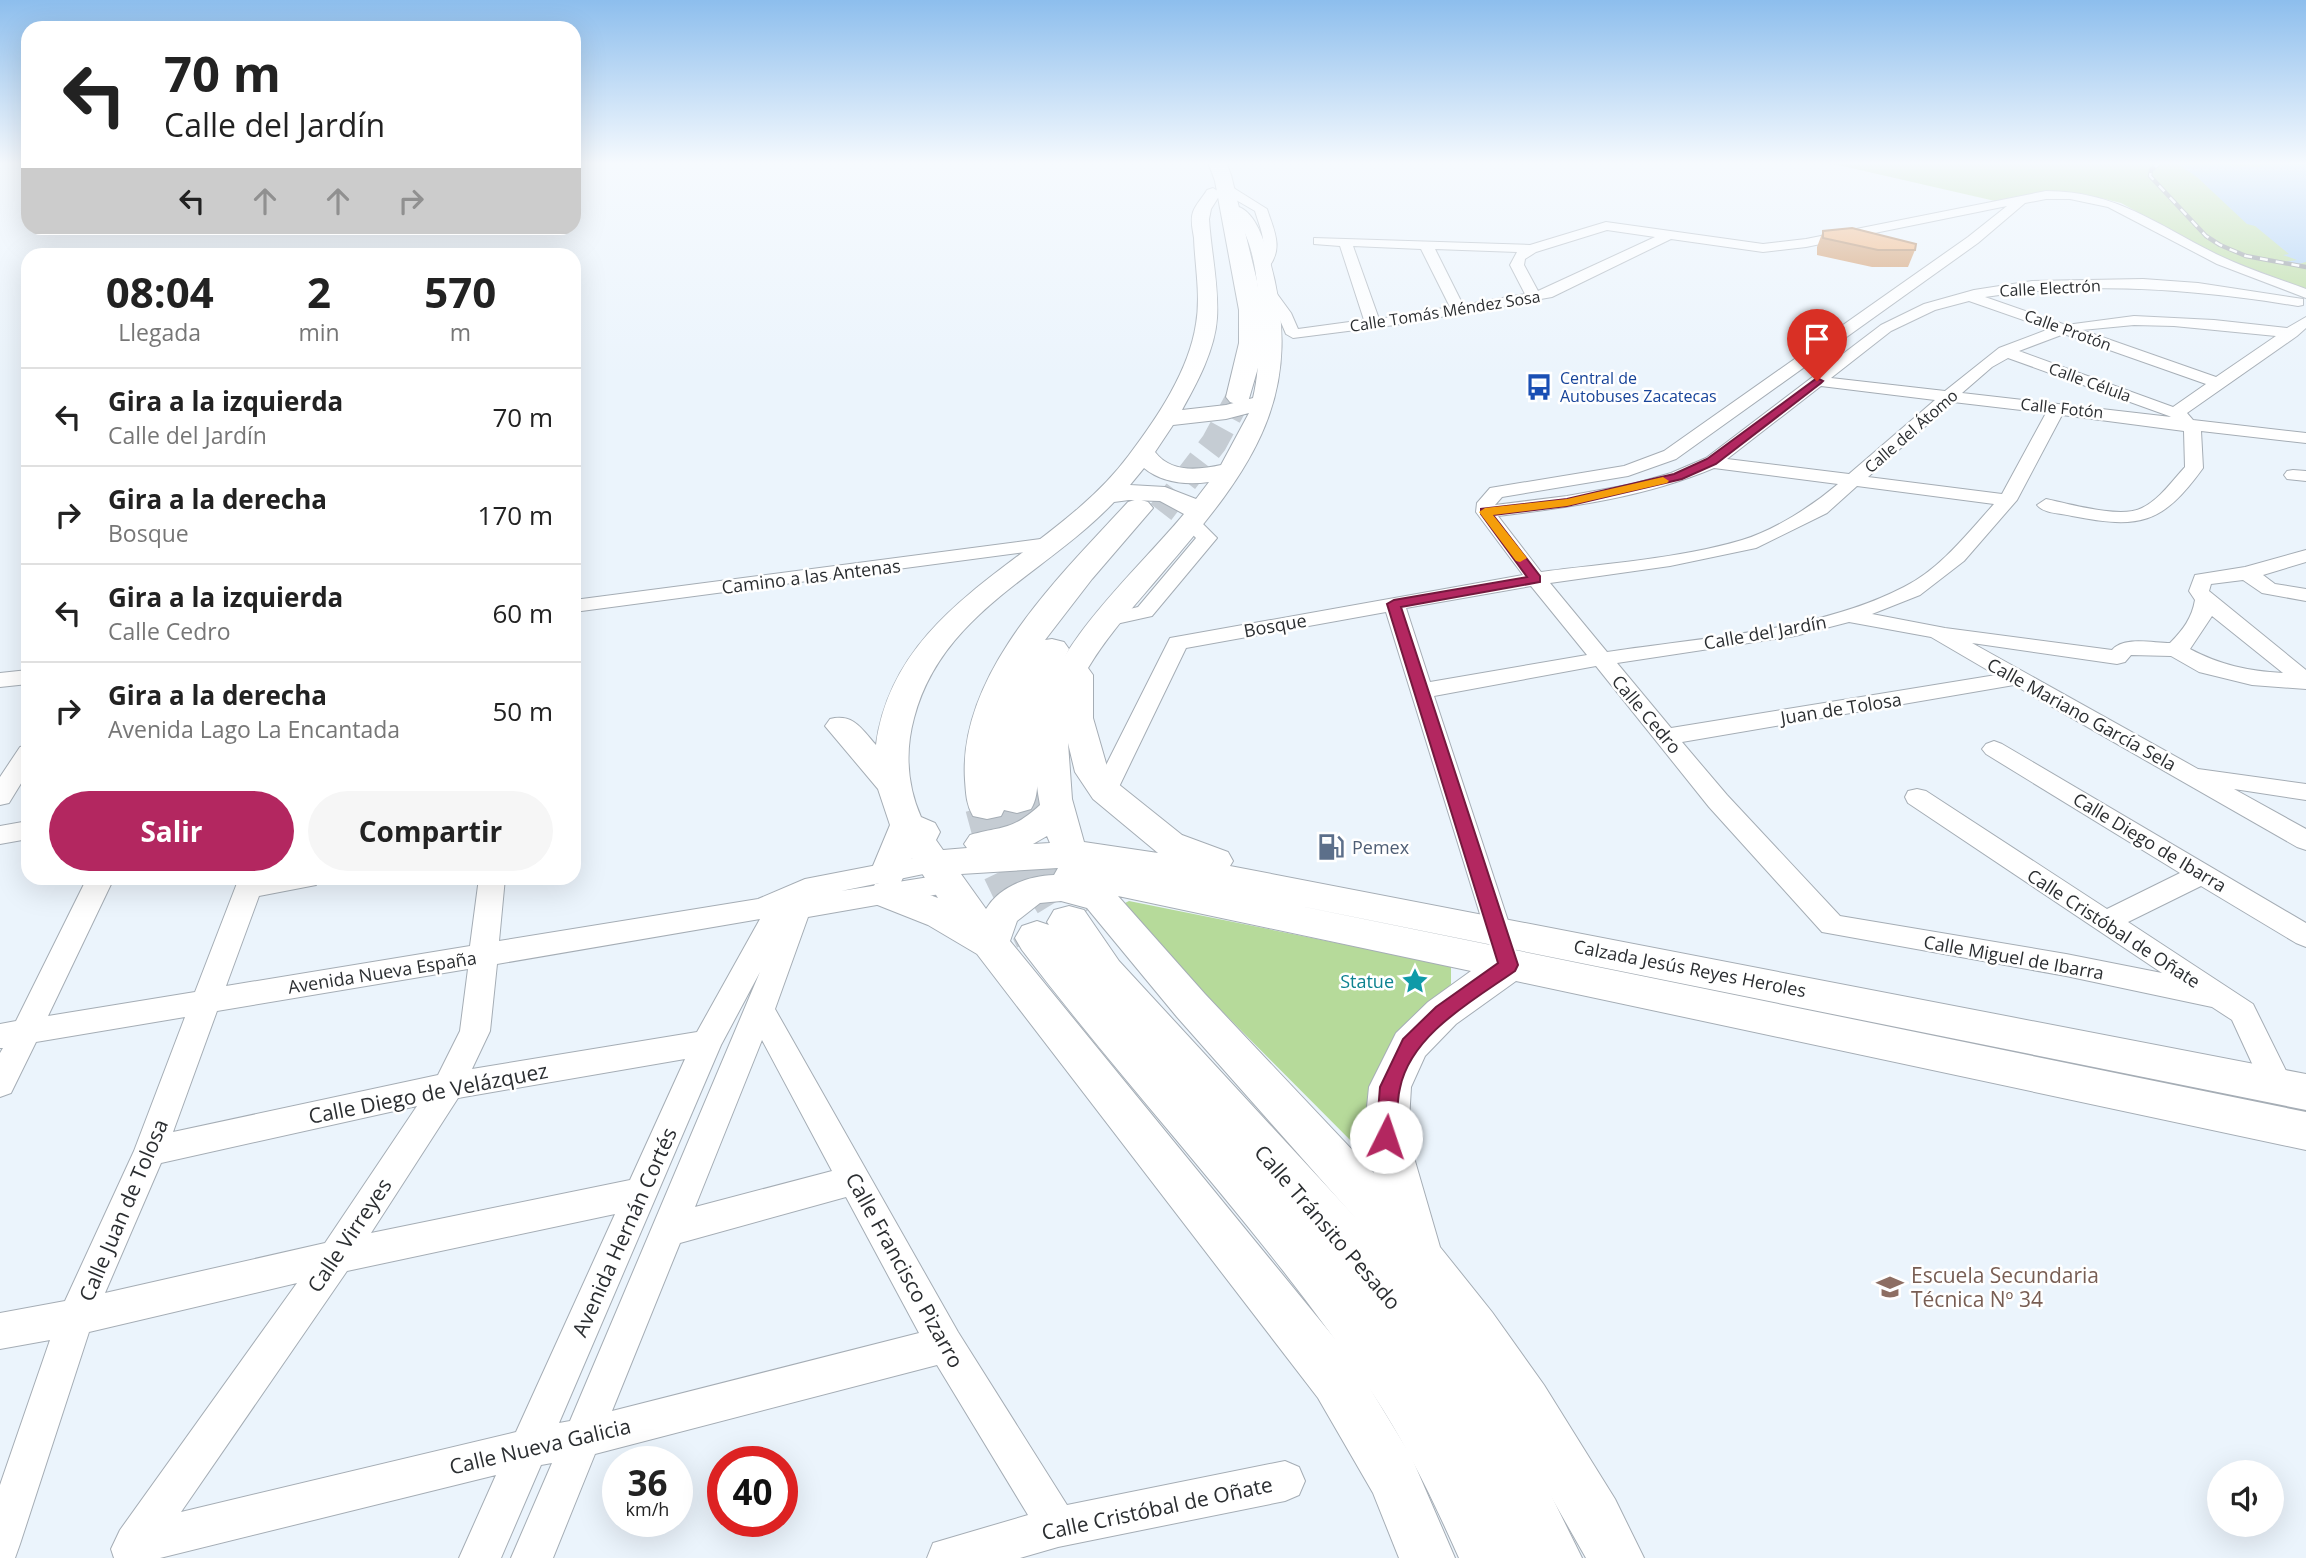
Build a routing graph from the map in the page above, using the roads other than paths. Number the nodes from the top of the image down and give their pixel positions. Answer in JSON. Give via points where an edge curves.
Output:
{"nodes":[{"id":1,"x":1202,"y":235,"type":"edge"},
{"id":2,"x":1225,"y":235,"type":"edge"},
{"id":3,"x":1235,"y":235,"type":"edge"},
{"id":4,"x":1251,"y":235,"type":"edge"},
{"id":5,"x":1577,"y":235,"type":"edge"},
{"id":6,"x":1669,"y":235,"type":"joint"},
{"id":7,"x":1840,"y":235,"type":"edge"},
{"id":8,"x":1959,"y":235,"type":"edge"},
{"id":9,"x":2171,"y":235,"type":"edge"},
{"id":10,"x":1319,"y":241,"type":"dead end"},
{"id":11,"x":1345,"y":242,"type":"junction"},
{"id":12,"x":1426,"y":245,"type":"junction"},
{"id":13,"x":1531,"y":249,"type":"junction"},
{"id":14,"x":1916,"y":278,"type":"junction"},
{"id":15,"x":1266,"y":290,"type":"junction"},
{"id":16,"x":2306,"y":294,"type":"edge"},
{"id":17,"x":1969,"y":295,"type":"junction"},
{"id":18,"x":1534,"y":297,"type":"junction"},
{"id":19,"x":2306,"y":303,"type":"edge"},
{"id":20,"x":1228,"y":306,"type":"dead end"},
{"id":21,"x":1458,"y":310,"type":"junction"},
{"id":22,"x":2306,"y":321,"type":"edge"},
{"id":23,"x":1373,"y":324,"type":"junction"},
{"id":24,"x":2061,"y":328,"type":"junction"},
{"id":25,"x":2292,"y":333,"type":"junction"},
{"id":26,"x":1293,"y":334,"type":"junction"},
{"id":27,"x":2004,"y":351,"type":"junction"},
{"id":28,"x":1807,"y":357,"type":"junction"},
{"id":29,"x":1270,"y":360,"type":"junction"},
{"id":30,"x":1837,"y":366,"type":"junction"},
{"id":31,"x":1817,"y":381,"type":"junction"},
{"id":32,"x":2220,"y":384,"type":"junction"},
{"id":33,"x":1239,"y":397,"type":"tunnel mouth"},
{"id":34,"x":1950,"y":397,"type":"junction"},
{"id":35,"x":1261,"y":403,"type":"junction"},
{"id":36,"x":2057,"y":408,"type":"junction"},
{"id":37,"x":2182,"y":418,"type":"junction"},
{"id":38,"x":1162,"y":426,"type":"junction"},
{"id":39,"x":2306,"y":438,"type":"edge"},
{"id":40,"x":1245,"y":443,"type":"junction"},
{"id":41,"x":1143,"y":452,"type":"junction"},
{"id":42,"x":1712,"y":462,"type":"junction"},
{"id":43,"x":1228,"y":471,"type":"junction"},
{"id":44,"x":1854,"y":481,"type":"junction"},
{"id":45,"x":1105,"y":496,"type":"junction"},
{"id":46,"x":2008,"y":500,"type":"junction"},
{"id":47,"x":2046,"y":505,"type":"dead end"},
{"id":48,"x":1485,"y":512,"type":"junction"},
{"id":49,"x":1171,"y":513,"type":"junction"},
{"id":50,"x":1048,"y":544,"type":"junction"},
{"id":51,"x":2306,"y":556,"type":"edge"},
{"id":52,"x":2246,"y":573,"type":"junction"},
{"id":53,"x":1536,"y":579,"type":"junction"},
{"id":54,"x":2204,"y":589,"type":"junction"},
{"id":55,"x":2306,"y":595,"type":"edge"},
{"id":56,"x":1394,"y":604,"type":"junction"},
{"id":57,"x":581,"y":605,"type":"edge"},
{"id":58,"x":1848,"y":616,"type":"junction"},
{"id":59,"x":1937,"y":632,"type":"junction"},
{"id":60,"x":2176,"y":650,"type":"junction"},
{"id":61,"x":1601,"y":659,"type":"junction"},
{"id":62,"x":1079,"y":660,"type":"junction"},
{"id":63,"x":21,"y":678,"type":"edge"},
{"id":64,"x":2017,"y":678,"type":"junction"},
{"id":65,"x":0,"y":680,"type":"edge"},
{"id":66,"x":2306,"y":681,"type":"edge"},
{"id":67,"x":1421,"y":691,"type":"junction"},
{"id":68,"x":841,"y":726,"type":"dead end"},
{"id":69,"x":1666,"y":737,"type":"junction"},
{"id":70,"x":1994,"y":749,"type":"dead end"},
{"id":71,"x":21,"y":764,"type":"edge"},
{"id":72,"x":2188,"y":774,"type":"junction"},
{"id":73,"x":892,"y":783,"type":"junction"},
{"id":74,"x":1104,"y":791,"type":"junction"},
{"id":75,"x":2306,"y":792,"type":"edge"},
{"id":76,"x":0,"y":797,"type":"edge"},
{"id":77,"x":1917,"y":797,"type":"dead end"},
{"id":78,"x":1002,"y":803,"type":"tunnel mouth"},
{"id":79,"x":1056,"y":809,"type":"junction"},
{"id":80,"x":907,"y":825,"type":"junction"},
{"id":81,"x":21,"y":831,"type":"edge"},
{"id":82,"x":0,"y":835,"type":"edge"},
{"id":83,"x":2306,"y":842,"type":"edge"},
{"id":84,"x":2203,"y":873,"type":"junction"},
{"id":85,"x":941,"y":874,"type":"junction"},
{"id":86,"x":888,"y":884,"type":"junction"},
{"id":87,"x":97,"y":885,"type":"edge"},
{"id":88,"x":249,"y":885,"type":"edge"},
{"id":89,"x":491,"y":885,"type":"edge"},
{"id":90,"x":1296,"y":891,"type":"junction"},
{"id":91,"x":786,"y":903,"type":"junction"},
{"id":92,"x":1058,"y":906,"type":"junction"},
{"id":93,"x":1816,"y":910,"type":"joint"},
{"id":94,"x":2104,"y":922,"type":"junction"},
{"id":95,"x":2306,"y":936,"type":"edge"},
{"id":96,"x":1503,"y":948,"type":"junction"},
{"id":97,"x":485,"y":956,"type":"junction"},
{"id":98,"x":2217,"y":996,"type":"junction"},
{"id":99,"x":208,"y":1000,"type":"junction"},
{"id":100,"x":760,"y":1009,"type":"junction"},
{"id":101,"x":13,"y":1034,"type":"edge"},
{"id":102,"x":707,"y":1043,"type":"junction"},
{"id":103,"x":0,"y":1084,"type":"edge"},
{"id":104,"x":448,"y":1086,"type":"junction"},
{"id":105,"x":2292,"y":1089,"type":"edge"},
{"id":106,"x":2306,"y":1131,"type":"edge"},
{"id":107,"x":150,"y":1151,"type":"junction"},
{"id":108,"x":855,"y":1180,"type":"junction"},
{"id":109,"x":641,"y":1193,"type":"junction"},
{"id":110,"x":668,"y":1230,"type":"junction"},
{"id":111,"x":336,"y":1257,"type":"junction"},
{"id":112,"x":1419,"y":1259,"type":"junction"},
{"id":113,"x":76,"y":1317,"type":"junction"},
{"id":114,"x":0,"y":1331,"type":"edge"},
{"id":115,"x":945,"y":1345,"type":"junction"},
{"id":116,"x":582,"y":1437,"type":"junction"},
{"id":117,"x":529,"y":1448,"type":"junction"},
{"id":118,"x":1285,"y":1481,"type":"dead end"},
{"id":119,"x":1058,"y":1527,"type":"junction"},
{"id":120,"x":0,"y":1544,"type":"edge"},
{"id":121,"x":129,"y":1551,"type":"edge"},
{"id":122,"x":480,"y":1558,"type":"edge"},
{"id":123,"x":532,"y":1558,"type":"edge"},
{"id":124,"x":948,"y":1558,"type":"edge"},
{"id":125,"x":1427,"y":1558,"type":"edge"},
{"id":126,"x":1492,"y":1558,"type":"edge"},
{"id":127,"x":1550,"y":1558,"type":"edge"},
{"id":128,"x":1616,"y":1558,"type":"edge"}],
"edges":[{"from":1,"to":38,"type":"street","via":[[1207,326]]},
{"from":2,"to":20,"type":"main road"},
{"from":3,"to":33,"type":"main road","via":[[1252,325]]},
{"from":4,"to":15,"type":"street","via":[[1263,265]]},
{"from":5,"to":13,"type":"street"},
{"from":6,"to":7,"type":"street","via":[[1763,248]]},
{"from":6,"to":18,"type":"street","name":"Calle Tomás Méndez Sosa"},
{"from":8,"to":14,"type":"street"},
{"from":9,"to":16,"type":"street"},
{"from":10,"to":11,"type":"street"},
{"from":11,"to":12,"type":"street"},
{"from":11,"to":23,"type":"street"},
{"from":12,"to":13,"type":"street"},
{"from":12,"to":21,"type":"street"},
{"from":13,"to":18,"type":"street","via":[[1519,257],[1517,265]]},
{"from":14,"to":17,"type":"street","name":"Calle Protón"},
{"from":14,"to":28,"type":"street"},
{"from":15,"to":26,"type":"street"},
{"from":15,"to":29,"type":"street"},
{"from":17,"to":19,"type":"street","name":"Calle Electrón","via":[[2030,286],[2122,285]]},
{"from":17,"to":24,"type":"street","name":"Calle Protón"},
{"from":17,"to":30,"type":"street","name":"Calle Electrón","via":[[1913,313],[1885,328]]},
{"from":18,"to":21,"type":"street","name":"Calle Tomás Méndez Sosa"},
{"from":21,"to":23,"type":"street","name":"Calle Tomás Méndez Sosa"},
{"from":22,"to":25,"type":"street"},
{"from":23,"to":26,"type":"street","name":"Calle Tomás Méndez Sosa"},
{"from":24,"to":25,"type":"street","name":"Calle del Átomo","via":[[2174,322]]},
{"from":24,"to":27,"type":"street","name":"Calle del Átomo"},
{"from":24,"to":32,"type":"street","name":"Calle Protón"},
{"from":25,"to":32,"type":"street"},
{"from":26,"to":29,"type":"street","via":[[1286,351]]},
{"from":27,"to":34,"type":"street","name":"Calle del Átomo"},
{"from":27,"to":37,"type":"street","name":"Calle Célula"},
{"from":28,"to":30,"type":"street"},
{"from":28,"to":48,"type":"street","via":[[1670,455],[1628,471],[1496,492]]},
{"from":29,"to":35,"type":"street"},
{"from":30,"to":31,"type":"street","name":"Calle Electrón"},
{"from":31,"to":34,"type":"street","name":"Calle Fotón"},
{"from":31,"to":42,"type":"street","name":"Calle Electrón"},
{"from":32,"to":37,"type":"street"},
{"from":34,"to":36,"type":"street","name":"Calle Fotón"},
{"from":34,"to":44,"type":"street","name":"Calle del Átomo"},
{"from":35,"to":38,"type":"street"},
{"from":35,"to":40,"type":"street"},
{"from":36,"to":37,"type":"street","name":"Calle Fotón"},
{"from":36,"to":46,"type":"street","name":"Calle del Jardín"},
{"from":37,"to":39,"type":"street","name":"Calle Fotón"},
{"from":37,"to":47,"type":"street","via":[[2194,432],[2194,468],[2161,503],[2141,516]]},
{"from":38,"to":40,"type":"street","via":[[1216,427],[1240,436]]},
{"from":38,"to":41,"type":"street"},
{"from":40,"to":43,"type":"street"},
{"from":41,"to":43,"type":"street","via":[[1156,467],[1176,474]]},
{"from":41,"to":45,"type":"street"},
{"from":42,"to":44,"type":"street"},
{"from":42,"to":48,"type":"street","name":"Calle Electrón","via":[[1636,489]]},
{"from":43,"to":49,"type":"street"},
{"from":44,"to":46,"type":"street"},
{"from":44,"to":53,"type":"street","name":"Calle del Átomo","via":[[1819,509],[1749,544]]},
{"from":45,"to":49,"type":"street","via":[[1147,491],[1185,502]]},
{"from":45,"to":50,"type":"street"},
{"from":46,"to":58,"type":"street","name":"Calle del Jardín","via":[[1957,557],[1913,591]]},
{"from":48,"to":53,"type":"street","name":"Calle Cedro"},
{"from":49,"to":62,"type":"street"},
{"from":49,"to":78,"type":"main road","via":[[1049,611],[997,694],[984,744],[982,785]]},
{"from":50,"to":57,"type":"street","name":"Camino a las Antenas"},
{"from":50,"to":73,"type":"street","via":[[942,633],[917,670],[897,713]]},
{"from":51,"to":52,"type":"street"},
{"from":52,"to":54,"type":"street"},
{"from":52,"to":55,"type":"street","via":[[2269,589]]},
{"from":53,"to":56,"type":"street","name":"Bosque"},
{"from":53,"to":61,"type":"street","name":"Calle Cedro"},
{"from":54,"to":60,"type":"street","via":[[2204,614]]},
{"from":54,"to":66,"type":"street"},
{"from":56,"to":67,"type":"street"},
{"from":56,"to":74,"type":"street","name":"Bosque","via":[[1178,643]]},
{"from":58,"to":59,"type":"street","name":"Calle Mariano García Sela"},
{"from":58,"to":61,"type":"street","name":"Calle del Jardín","via":[[1795,630]]},
{"from":59,"to":60,"type":"street","via":[[2117,657],[2125,648]]},
{"from":59,"to":64,"type":"street","name":"Calle Mariano García Sela"},
{"from":60,"to":66,"type":"street","via":[[2207,667],[2252,677]]},
{"from":61,"to":67,"type":"street","name":"Calle del Jardín"},
{"from":61,"to":69,"type":"street","name":"Calle Cedro"},
{"from":62,"to":74,"type":"street","via":[[1077,718],[1092,772]]},
{"from":62,"to":79,"type":"street","via":[[1054,718]]},
{"from":63,"to":65,"type":"street"},
{"from":64,"to":69,"type":"street","name":"Juan de Tolosa"},
{"from":64,"to":72,"type":"street","name":"Calle Mariano García Sela"},
{"from":67,"to":96,"type":"street"},
{"from":68,"to":73,"type":"street"},
{"from":69,"to":93,"type":"street","name":"Calle Cedro"},
{"from":70,"to":84,"type":"street","name":"Calle Diego de Ibarra"},
{"from":71,"to":76,"type":"street"},
{"from":72,"to":75,"type":"street"},
{"from":72,"to":83,"type":"street","name":"Calle Mariano García Sela"},
{"from":73,"to":80,"type":"street"},
{"from":74,"to":90,"type":"street","via":[[1170,844]]},
{"from":77,"to":94,"type":"street","name":"Calle Cristóbal de Oñate"},
{"from":79,"to":80,"type":"street","via":[[1040,825],[1016,838],[988,844],[959,843]]},
{"from":79,"to":92,"type":"street","via":[[1062,832]]},
{"from":80,"to":85,"type":"street"},
{"from":80,"to":86,"type":"street"},
{"from":81,"to":82,"type":"street"},
{"from":84,"to":94,"type":"street"},
{"from":84,"to":95,"type":"street","name":"Calle Diego de Ibarra"},
{"from":85,"to":86,"type":"street","name":"Avenida Nueva España"},
{"from":85,"to":92,"type":"street"},
{"from":85,"to":92,"type":"street"},
{"from":86,"to":91,"type":"street","name":"Avenida Nueva España"},
{"from":86,"to":92,"type":"street","via":[[948,916]]},
{"from":87,"to":101,"type":"street"},
{"from":88,"to":99,"type":"street","name":"Calle Juan de Tolosa"},
{"from":89,"to":97,"type":"street","name":"Calle Virreyes"},
{"from":90,"to":92,"type":"street","name":"Calzada Jesús Reyes Heroles","via":[[1111,857]]},
{"from":90,"to":96,"type":"street","name":"Calzada Jesús Reyes Heroles"},
{"from":91,"to":97,"type":"street","name":"Avenida Nueva España"},
{"from":91,"to":100,"type":"street","name":"Avenida Hernán Cortés"},
{"from":91,"to":102,"type":"street","name":"Avenida Hernán Cortés"},
{"from":92,"to":96,"type":"street","name":"Calzada Jesús Reyes Heroles"},
{"from":92,"to":112,"type":"street","via":[[1183,997]]},
{"from":92,"to":125,"type":"street","via":[[1392,1475]]},
{"from":92,"to":126,"type":"main road","name":"Calle Tránsito Pesado","via":[[1075,987],[1378,1352],[1438,1445]]},
{"from":92,"to":127,"type":"main road","name":"Calle Tránsito Pesado","via":[[1104,973],[1384,1289],[1443,1363],[1494,1443]]},
{"from":93,"to":98,"type":"street","name":"Calle Miguel de Ibarra","via":[[1832,925]]},
{"from":94,"to":98,"type":"street","name":"Calle Cristóbal de Oñate"},
{"from":96,"to":105,"type":"street","name":"Calzada Jesús Reyes Heroles"},
{"from":96,"to":106,"type":"street","name":"Calzada Jesús Reyes Heroles"},
{"from":96,"to":112,"type":"street","via":[[1410,1045],[1390,1087],[1386,1137]]},
{"from":97,"to":99,"type":"street","name":"Avenida Nueva España"},
{"from":97,"to":104,"type":"street","name":"Calle Virreyes","via":[[475,1031]]},
{"from":98,"to":105,"type":"street","name":"Calle Cristóbal de Oñate","via":[[2243,1012]]},
{"from":99,"to":101,"type":"street","name":"Avenida Nueva España"},
{"from":99,"to":107,"type":"street","name":"Calle Juan de Tolosa"},
{"from":100,"to":108,"type":"street","name":"Calle Francisco Pizarro"},
{"from":100,"to":110,"type":"street","name":"Avenida Hernán Cortés"},
{"from":101,"to":103,"type":"street"},
{"from":102,"to":104,"type":"street","name":"Calle Diego de Velázquez"},
{"from":102,"to":109,"type":"street","name":"Avenida Hernán Cortés"},
{"from":104,"to":107,"type":"street","name":"Calle Diego de Velázquez"},
{"from":104,"to":111,"type":"street","name":"Calle Virreyes"},
{"from":107,"to":113,"type":"street","name":"Calle Juan de Tolosa"},
{"from":108,"to":110,"type":"street"},
{"from":108,"to":115,"type":"street","name":"Calle Francisco Pizarro"},
{"from":109,"to":111,"type":"street"},
{"from":109,"to":117,"type":"street","name":"Avenida Hernán Cortés"},
{"from":110,"to":116,"type":"street","name":"Avenida Hernán Cortés"},
{"from":111,"to":113,"type":"street"},
{"from":111,"to":121,"type":"street","name":"Calle Virreyes"},
{"from":112,"to":128,"type":"street","via":[[1532,1409]]},
{"from":113,"to":114,"type":"street"},
{"from":113,"to":120,"type":"street","name":"Calle Juan de Tolosa"},
{"from":115,"to":116,"type":"street","name":"Calle Nueva Galicia"},
{"from":115,"to":119,"type":"street","name":"Calle Francisco Pizarro"},
{"from":116,"to":117,"type":"street","name":"Calle Nueva Galicia"},
{"from":116,"to":123,"type":"street","name":"Avenida Hernán Cortés"},
{"from":117,"to":121,"type":"street","name":"Calle Nueva Galicia"},
{"from":117,"to":122,"type":"street","name":"Avenida Hernán Cortés"},
{"from":118,"to":119,"type":"street","name":"Calle Cristóbal de Oñate"},
{"from":119,"to":124,"type":"street","name":"Calle Cristóbal de Oñate"}]}
